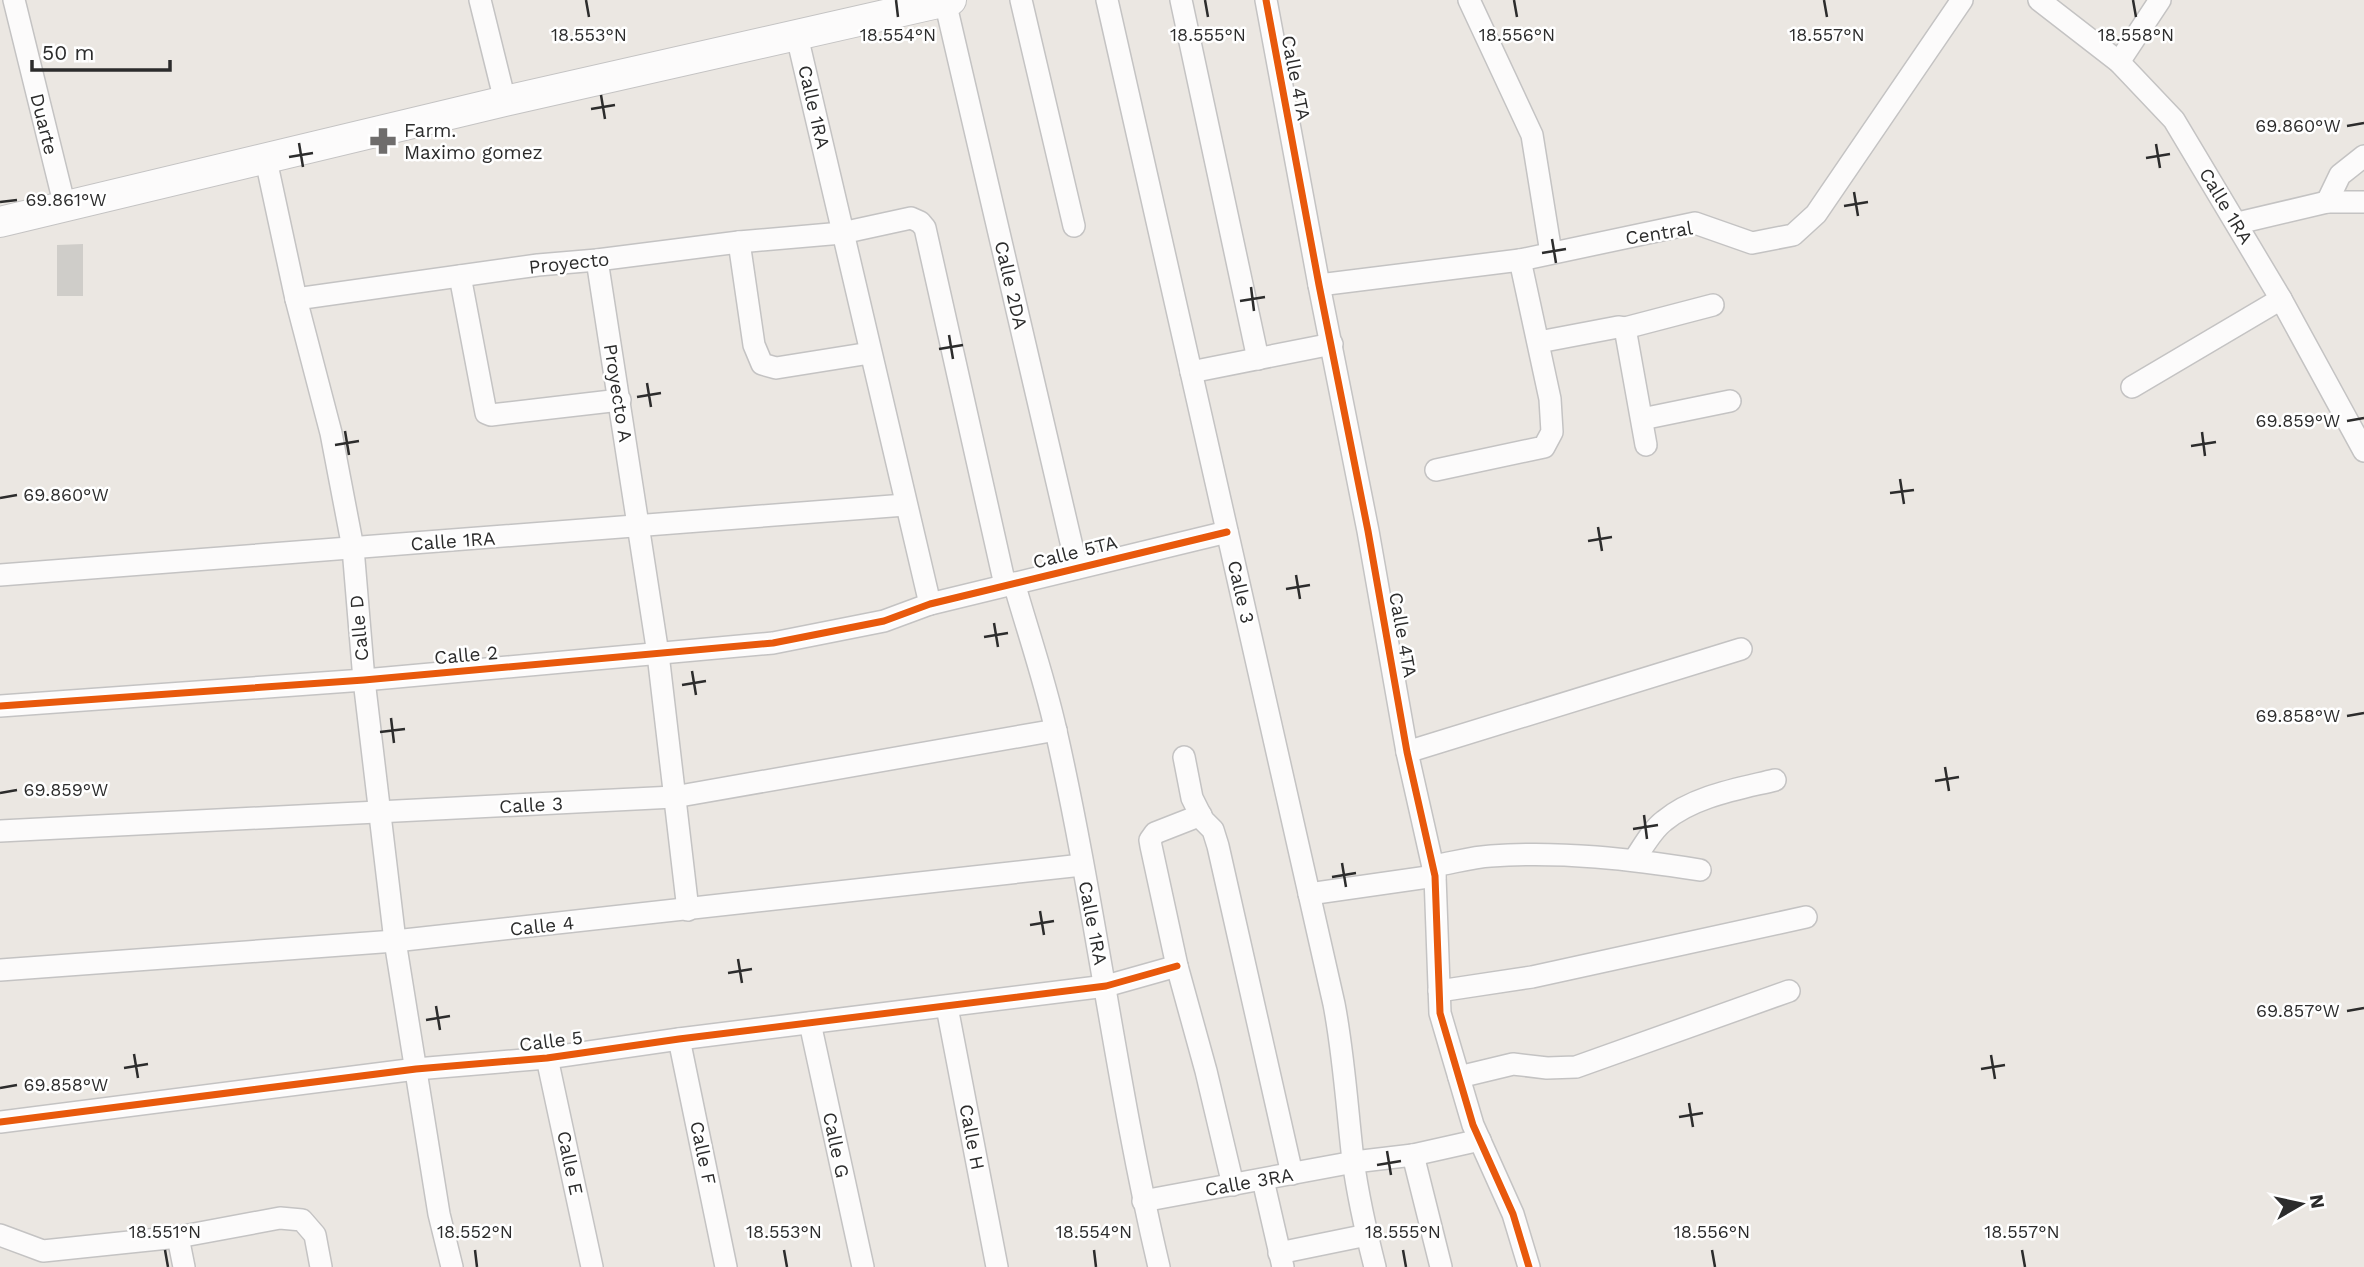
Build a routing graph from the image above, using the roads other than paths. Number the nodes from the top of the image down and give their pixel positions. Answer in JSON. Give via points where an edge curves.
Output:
{"nodes":[{"id":1,"x":15,"y":0,"type":"edge"},
{"id":2,"x":480,"y":0,"type":"edge"},
{"id":3,"x":1021,"y":0,"type":"edge"},
{"id":4,"x":1107,"y":0,"type":"edge"},
{"id":5,"x":1181,"y":0,"type":"edge"},
{"id":6,"x":1265,"y":0,"type":"edge"},
{"id":7,"x":1469,"y":0,"type":"edge"},
{"id":8,"x":1962,"y":0,"type":"edge"},
{"id":9,"x":2039,"y":0,"type":"edge"},
{"id":10,"x":2160,"y":0,"type":"edge"},
{"id":11,"x":933,"y":2,"type":"edge"},
{"id":12,"x":0,"y":4,"type":"edge"},
{"id":13,"x":797,"y":36,"type":"junction"},
{"id":14,"x":2119,"y":62,"type":"junction"},
{"id":15,"x":505,"y":101,"type":"junction"},
{"id":16,"x":2364,"y":156,"type":"edge"},
{"id":17,"x":266,"y":160,"type":"junction"},
{"id":18,"x":2327,"y":202,"type":"junction"},
{"id":19,"x":2364,"y":202,"type":"edge"},
{"id":20,"x":65,"y":207,"type":"junction"},
{"id":21,"x":0,"y":222,"type":"edge"},
{"id":22,"x":2238,"y":223,"type":"junction"},
{"id":23,"x":1074,"y":226,"type":"dead end"},
{"id":24,"x":842,"y":233,"type":"junction"},
{"id":25,"x":739,"y":242,"type":"junction"},
{"id":26,"x":1551,"y":253,"type":"junction"},
{"id":27,"x":597,"y":260,"type":"junction"},
{"id":28,"x":1520,"y":260,"type":"junction"},
{"id":29,"x":460,"y":276,"type":"junction"},
{"id":30,"x":1319,"y":285,"type":"junction"},
{"id":31,"x":296,"y":299,"type":"junction"},
{"id":32,"x":2281,"y":299,"type":"junction"},
{"id":33,"x":1713,"y":305,"type":"dead end"},
{"id":34,"x":1625,"y":328,"type":"junction"},
{"id":35,"x":1539,"y":342,"type":"junction"},
{"id":36,"x":1332,"y":344,"type":"junction"},
{"id":37,"x":870,"y":353,"type":"junction"},
{"id":38,"x":1258,"y":359,"type":"junction"},
{"id":39,"x":1191,"y":372,"type":"junction"},
{"id":40,"x":2132,"y":387,"type":"dead end"},
{"id":41,"x":620,"y":400,"type":"junction"},
{"id":42,"x":1730,"y":401,"type":"dead end"},
{"id":43,"x":1642,"y":419,"type":"junction"},
{"id":44,"x":1647,"y":445,"type":"dead end"},
{"id":45,"x":2364,"y":451,"type":"edge"},
{"id":46,"x":1436,"y":470,"type":"dead end"},
{"id":47,"x":905,"y":505,"type":"junction"},
{"id":48,"x":639,"y":526,"type":"junction"},
{"id":49,"x":1227,"y":532,"type":"junction"},
{"id":50,"x":353,"y":548,"type":"junction"},
{"id":51,"x":1077,"y":568,"type":"junction"},
{"id":52,"x":0,"y":575,"type":"edge"},
{"id":53,"x":1009,"y":584,"type":"junction"},
{"id":54,"x":930,"y":604,"type":"junction"},
{"id":55,"x":1741,"y":649,"type":"dead end"},
{"id":56,"x":658,"y":654,"type":"junction"},
{"id":57,"x":363,"y":680,"type":"junction"},
{"id":58,"x":0,"y":705,"type":"edge"},
{"id":59,"x":1056,"y":730,"type":"junction"},
{"id":60,"x":1408,"y":752,"type":"junction"},
{"id":61,"x":1184,"y":757,"type":"dead end"},
{"id":62,"x":1775,"y":780,"type":"dead end"},
{"id":63,"x":674,"y":797,"type":"junction"},
{"id":64,"x":378,"y":813,"type":"junction"},
{"id":65,"x":1201,"y":815,"type":"junction"},
{"id":66,"x":0,"y":831,"type":"edge"},
{"id":67,"x":1634,"y":860,"type":"junction"},
{"id":68,"x":1082,"y":865,"type":"junction"},
{"id":69,"x":1700,"y":870,"type":"dead end"},
{"id":70,"x":1434,"y":871,"type":"junction"},
{"id":71,"x":1309,"y":894,"type":"junction"},
{"id":72,"x":688,"y":910,"type":"junction"},
{"id":73,"x":1806,"y":917,"type":"dead end"},
{"id":74,"x":395,"y":942,"type":"junction"},
{"id":75,"x":1177,"y":966,"type":"junction"},
{"id":76,"x":0,"y":970,"type":"edge"},
{"id":77,"x":1106,"y":986,"type":"junction"},
{"id":78,"x":1439,"y":991,"type":"junction"},
{"id":79,"x":1789,"y":991,"type":"dead end"},
{"id":80,"x":947,"y":1007,"type":"junction"},
{"id":81,"x":810,"y":1023,"type":"junction"},
{"id":82,"x":679,"y":1039,"type":"junction"},
{"id":83,"x":547,"y":1058,"type":"junction"},
{"id":84,"x":416,"y":1069,"type":"junction"},
{"id":85,"x":1459,"y":1077,"type":"junction"},
{"id":86,"x":0,"y":1122,"type":"edge"},
{"id":87,"x":1480,"y":1140,"type":"junction"},
{"id":88,"x":1413,"y":1155,"type":"junction"},
{"id":89,"x":1353,"y":1162,"type":"junction"},
{"id":90,"x":1292,"y":1174,"type":"junction"},
{"id":91,"x":1263,"y":1180,"type":"junction"},
{"id":92,"x":1233,"y":1185,"type":"junction"},
{"id":93,"x":1143,"y":1202,"type":"junction"},
{"id":94,"x":0,"y":1235,"type":"edge"},
{"id":95,"x":1367,"y":1235,"type":"junction"},
{"id":96,"x":177,"y":1237,"type":"junction"},
{"id":97,"x":45,"y":1259,"type":"edge"},
{"id":98,"x":1281,"y":1260,"type":"edge"},
{"id":99,"x":184,"y":1267,"type":"edge"},
{"id":100,"x":321,"y":1267,"type":"edge"},
{"id":101,"x":452,"y":1267,"type":"edge"},
{"id":102,"x":592,"y":1267,"type":"edge"},
{"id":103,"x":726,"y":1267,"type":"edge"},
{"id":104,"x":863,"y":1267,"type":"edge"},
{"id":105,"x":997,"y":1267,"type":"edge"},
{"id":106,"x":1159,"y":1267,"type":"edge"},
{"id":107,"x":1375,"y":1267,"type":"edge"},
{"id":108,"x":1441,"y":1267,"type":"edge"},
{"id":109,"x":1529,"y":1267,"type":"edge"}],
"edges":[{"from":1,"to":12,"type":"street"},
{"from":1,"to":20,"type":"street","name":"Duarte"},
{"from":2,"to":15,"type":"street"},
{"from":3,"to":23,"type":"street"},
{"from":4,"to":39,"type":"street","name":"Calle 3"},
{"from":5,"to":38,"type":"street"},
{"from":6,"to":30,"type":"street","name":"Calle 4TA"},
{"from":7,"to":26,"type":"street","via":[[1532,135]]},
{"from":8,"to":26,"type":"street","name":"Central","via":[[1816,214],[1793,236],[1752,243],[1695,223]]},
{"from":9,"to":14,"type":"street","name":"Calle 1RA"},
{"from":10,"to":14,"type":"street"},
{"from":11,"to":13,"type":"main road"},
{"from":11,"to":51,"type":"street","name":"Calle 2DA"},
{"from":13,"to":15,"type":"main road"},
{"from":13,"to":24,"type":"street","name":"Calle 1RA"},
{"from":14,"to":22,"type":"street","name":"Calle 1RA","via":[[2174,121]]},
{"from":15,"to":17,"type":"main road"},
{"from":16,"to":18,"type":"street","via":[[2340,175]]},
{"from":17,"to":20,"type":"main road"},
{"from":17,"to":31,"type":"street","name":"Calle D"},
{"from":18,"to":19,"type":"street"},
{"from":18,"to":22,"type":"street"},
{"from":20,"to":21,"type":"main road"},
{"from":22,"to":32,"type":"street","name":"Calle 1RA"},
{"from":24,"to":25,"type":"street","name":"Proyecto"},
{"from":24,"to":37,"type":"street","name":"Calle 1RA"},
{"from":24,"to":53,"type":"street","name":"Proyecto","via":[[911,218],[925,228]]},
{"from":25,"to":27,"type":"street","name":"Proyecto"},
{"from":25,"to":37,"type":"street","via":[[754,345],[762,364],[776,368]]},
{"from":26,"to":28,"type":"street","name":"Central"},
{"from":27,"to":29,"type":"street","name":"Proyecto"},
{"from":27,"to":41,"type":"street","name":"Proyecto A"},
{"from":28,"to":30,"type":"street","name":"Central"},
{"from":28,"to":35,"type":"street"},
{"from":29,"to":31,"type":"street","name":"Proyecto"},
{"from":29,"to":41,"type":"street","via":[[486,413]]},
{"from":30,"to":36,"type":"street","name":"Calle 4TA"},
{"from":31,"to":50,"type":"street","name":"Calle D","via":[[331,433]]},
{"from":32,"to":40,"type":"street"},
{"from":32,"to":45,"type":"street","name":"Calle 1RA"},
{"from":33,"to":34,"type":"street"},
{"from":34,"to":35,"type":"street"},
{"from":34,"to":43,"type":"street"},
{"from":35,"to":46,"type":"street","via":[[1552,432],[1544,447]]},
{"from":36,"to":38,"type":"street"},
{"from":36,"to":60,"type":"street","name":"Calle 4TA"},
{"from":37,"to":47,"type":"street","name":"Calle 1RA"},
{"from":38,"to":39,"type":"street"},
{"from":39,"to":49,"type":"street","name":"Calle 3"},
{"from":41,"to":48,"type":"street","name":"Proyecto A"},
{"from":42,"to":43,"type":"street"},
{"from":43,"to":44,"type":"street"},
{"from":47,"to":48,"type":"street","name":"Calle 1RA"},
{"from":47,"to":54,"type":"street","name":"Calle 1RA"},
{"from":48,"to":50,"type":"street","name":"Calle 1RA"},
{"from":48,"to":56,"type":"street","name":"Proyecto A"},
{"from":49,"to":51,"type":"street","name":"Calle 5TA"},
{"from":49,"to":71,"type":"street","name":"Calle 3"},
{"from":50,"to":52,"type":"street","name":"Calle 1RA"},
{"from":50,"to":57,"type":"street","name":"Calle D"},
{"from":51,"to":53,"type":"street","name":"Calle 5TA"},
{"from":53,"to":54,"type":"street","name":"Calle 5TA"},
{"from":53,"to":59,"type":"street","name":"Calle 1RA"},
{"from":54,"to":56,"type":"street","name":"Calle 2","via":[[884,621],[774,643]]},
{"from":55,"to":60,"type":"street"},
{"from":56,"to":57,"type":"street","name":"Calle 2"},
{"from":56,"to":63,"type":"street","name":"Proyecto A"},
{"from":57,"to":58,"type":"street","name":"Calle 2"},
{"from":57,"to":64,"type":"street","name":"Calle D"},
{"from":59,"to":63,"type":"street","name":"Calle 3"},
{"from":59,"to":68,"type":"street","name":"Calle 1RA"},
{"from":60,"to":70,"type":"street","name":"Calle 4TA"},
{"from":61,"to":65,"type":"street","via":[[1192,798]]},
{"from":62,"to":67,"type":"street","via":[[1688,805],[1662,822]]},
{"from":63,"to":64,"type":"street","name":"Calle 3"},
{"from":63,"to":72,"type":"street","name":"Proyecto A"},
{"from":64,"to":66,"type":"street","name":"Calle 3"},
{"from":64,"to":74,"type":"street","name":"Calle D"},
{"from":65,"to":75,"type":"street","via":[[1150,839]]},
{"from":65,"to":90,"type":"street","via":[[1218,846]]},
{"from":67,"to":69,"type":"street"},
{"from":67,"to":70,"type":"street","via":[[1489,856]]},
{"from":68,"to":72,"type":"street","name":"Calle 4"},
{"from":68,"to":77,"type":"street","name":"Calle 1RA"},
{"from":70,"to":71,"type":"street"},
{"from":70,"to":78,"type":"street","name":"Calle 4TA"},
{"from":71,"to":89,"type":"street","name":"Calle 3","via":[[1340,1038]]},
{"from":72,"to":74,"type":"street","name":"Calle 4"},
{"from":73,"to":78,"type":"street","via":[[1532,977]]},
{"from":74,"to":76,"type":"street","name":"Calle 4"},
{"from":74,"to":84,"type":"street","name":"Calle D"},
{"from":75,"to":77,"type":"street","name":"Calle 5"},
{"from":75,"to":92,"type":"street"},
{"from":77,"to":80,"type":"street","name":"Calle 5"},
{"from":77,"to":93,"type":"street","name":"Calle 1RA"},
{"from":78,"to":85,"type":"street","name":"Calle 4TA","via":[[1440,1013]]},
{"from":79,"to":85,"type":"street","via":[[1576,1067],[1513,1064]]},
{"from":80,"to":81,"type":"street","name":"Calle 5"},
{"from":80,"to":105,"type":"street","name":"Calle H"},
{"from":81,"to":82,"type":"street","name":"Calle 5"},
{"from":81,"to":104,"type":"street","name":"Calle G"},
{"from":82,"to":83,"type":"street","name":"Calle 5"},
{"from":82,"to":103,"type":"street","name":"Calle F"},
{"from":83,"to":84,"type":"street","name":"Calle 5"},
{"from":83,"to":102,"type":"street","name":"Calle E"},
{"from":84,"to":86,"type":"street","name":"Calle 5"},
{"from":84,"to":101,"type":"street","name":"Calle D"},
{"from":85,"to":87,"type":"street","name":"Calle 4TA"},
{"from":87,"to":88,"type":"street","name":"Calle 3RA"},
{"from":87,"to":109,"type":"street","name":"Calle 4TA","via":[[1513,1214]]},
{"from":88,"to":89,"type":"street","name":"Calle 3RA"},
{"from":88,"to":108,"type":"street"},
{"from":89,"to":90,"type":"street","name":"Calle 3RA"},
{"from":89,"to":95,"type":"street","name":"Calle 3"},
{"from":90,"to":91,"type":"street","name":"Calle 3RA"},
{"from":91,"to":92,"type":"street","name":"Calle 3RA"},
{"from":91,"to":98,"type":"street"},
{"from":92,"to":93,"type":"street","name":"Calle 3RA"},
{"from":93,"to":106,"type":"street","name":"Calle 1RA"},
{"from":94,"to":97,"type":"street"},
{"from":95,"to":98,"type":"street"},
{"from":95,"to":107,"type":"street","name":"Calle 3"},
{"from":96,"to":97,"type":"street"},
{"from":96,"to":99,"type":"street"},
{"from":96,"to":100,"type":"street","via":[[280,1218],[302,1220],[315,1235]]}]}
